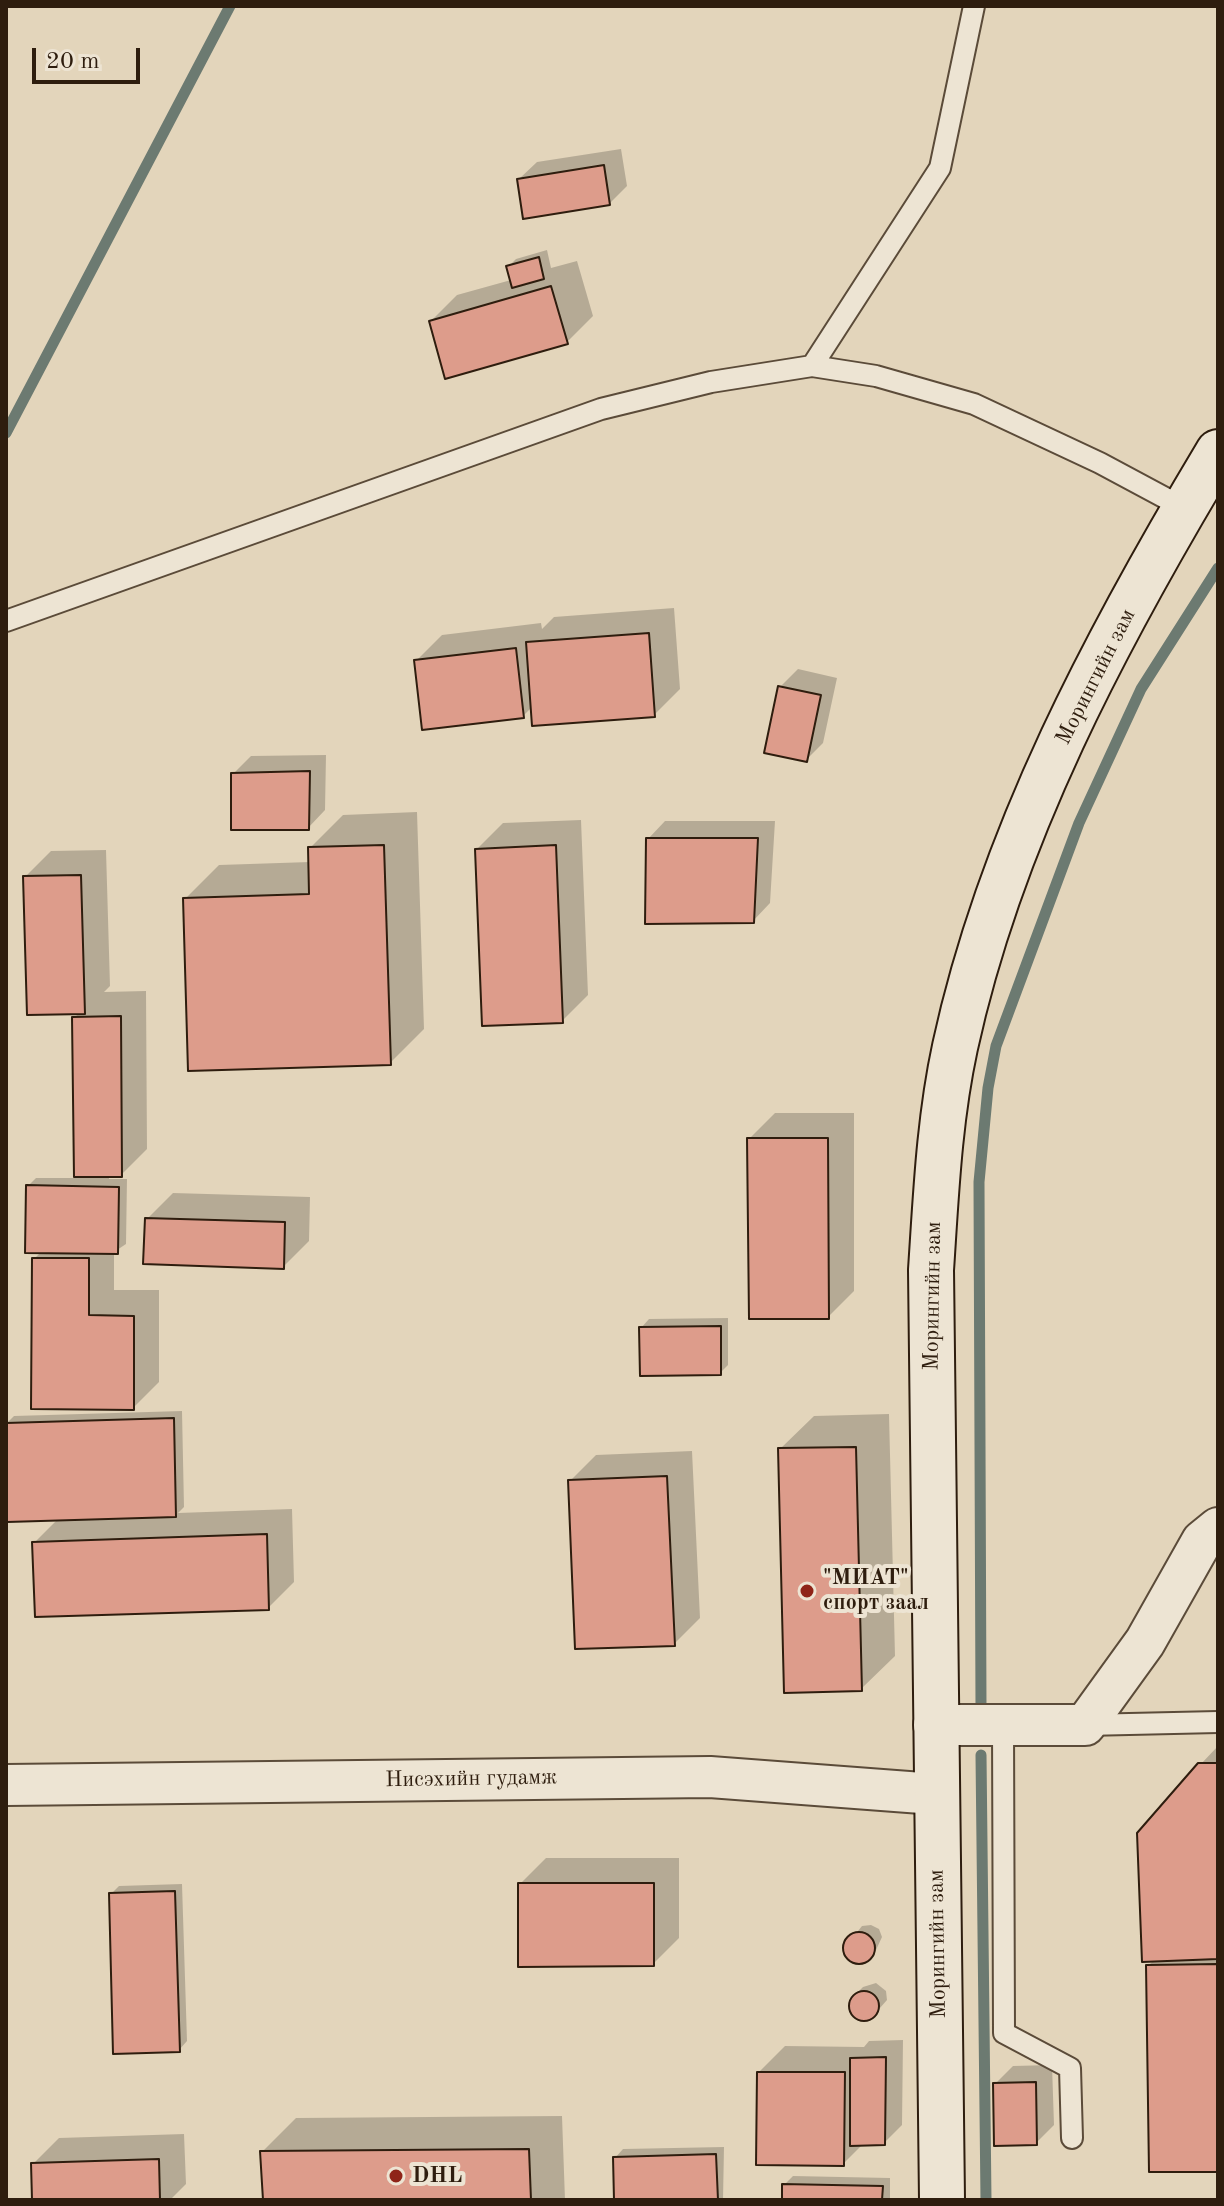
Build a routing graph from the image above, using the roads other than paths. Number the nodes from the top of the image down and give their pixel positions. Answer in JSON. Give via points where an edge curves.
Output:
{"nodes":[{"id":1,"x":974,"y":6,"type":"edge"},
{"id":2,"x":812,"y":366,"type":"junction"},
{"id":3,"x":1218,"y":452,"type":"edge"},
{"id":4,"x":1184,"y":508,"type":"junction"},
{"id":5,"x":6,"y":621,"type":"edge"},
{"id":6,"x":1218,"y":1528,"type":"edge"},
{"id":7,"x":1218,"y":1722,"type":"edge"},
{"id":8,"x":1003,"y":1724,"type":"junction"},
{"id":9,"x":934,"y":1725,"type":"junction"},
{"id":10,"x":1085,"y":1725,"type":"junction"},
{"id":11,"x":6,"y":1785,"type":"edge"},
{"id":12,"x":935,"y":1794,"type":"junction"},
{"id":13,"x":1072,"y":2138,"type":"dead end"},
{"id":14,"x":942,"y":2200,"type":"edge"}],
"edges":[{"from":1,"to":2,"type":"lane","via":[[940,168]]},
{"from":2,"to":4,"type":"lane","via":[[876,376],[974,404]]},
{"from":2,"to":5,"type":"lane","via":[[711,382],[601,409]]},
{"from":3,"to":4,"type":"main road","name":"Морингийн зам"},
{"from":4,"to":9,"type":"main road","name":"Морингийн зам","via":[[1088,684],[1038,796],[985,936],[955,1048],[940,1143],[931,1270]]},
{"from":6,"to":10,"type":"street","via":[[1202,1541],[1145,1642]]},
{"from":7,"to":10,"type":"lane"},
{"from":8,"to":9,"type":"street"},
{"from":8,"to":10,"type":"street"},
{"from":8,"to":13,"type":"lane","via":[[1004,2033],[1070,2068]]},
{"from":9,"to":12,"type":"main road","name":"Морингийн зам"},
{"from":11,"to":12,"type":"street","name":"Нисэхийн гудамж","via":[[710,1777]]},
{"from":12,"to":14,"type":"main road","name":"Морингийн зам"}]}
